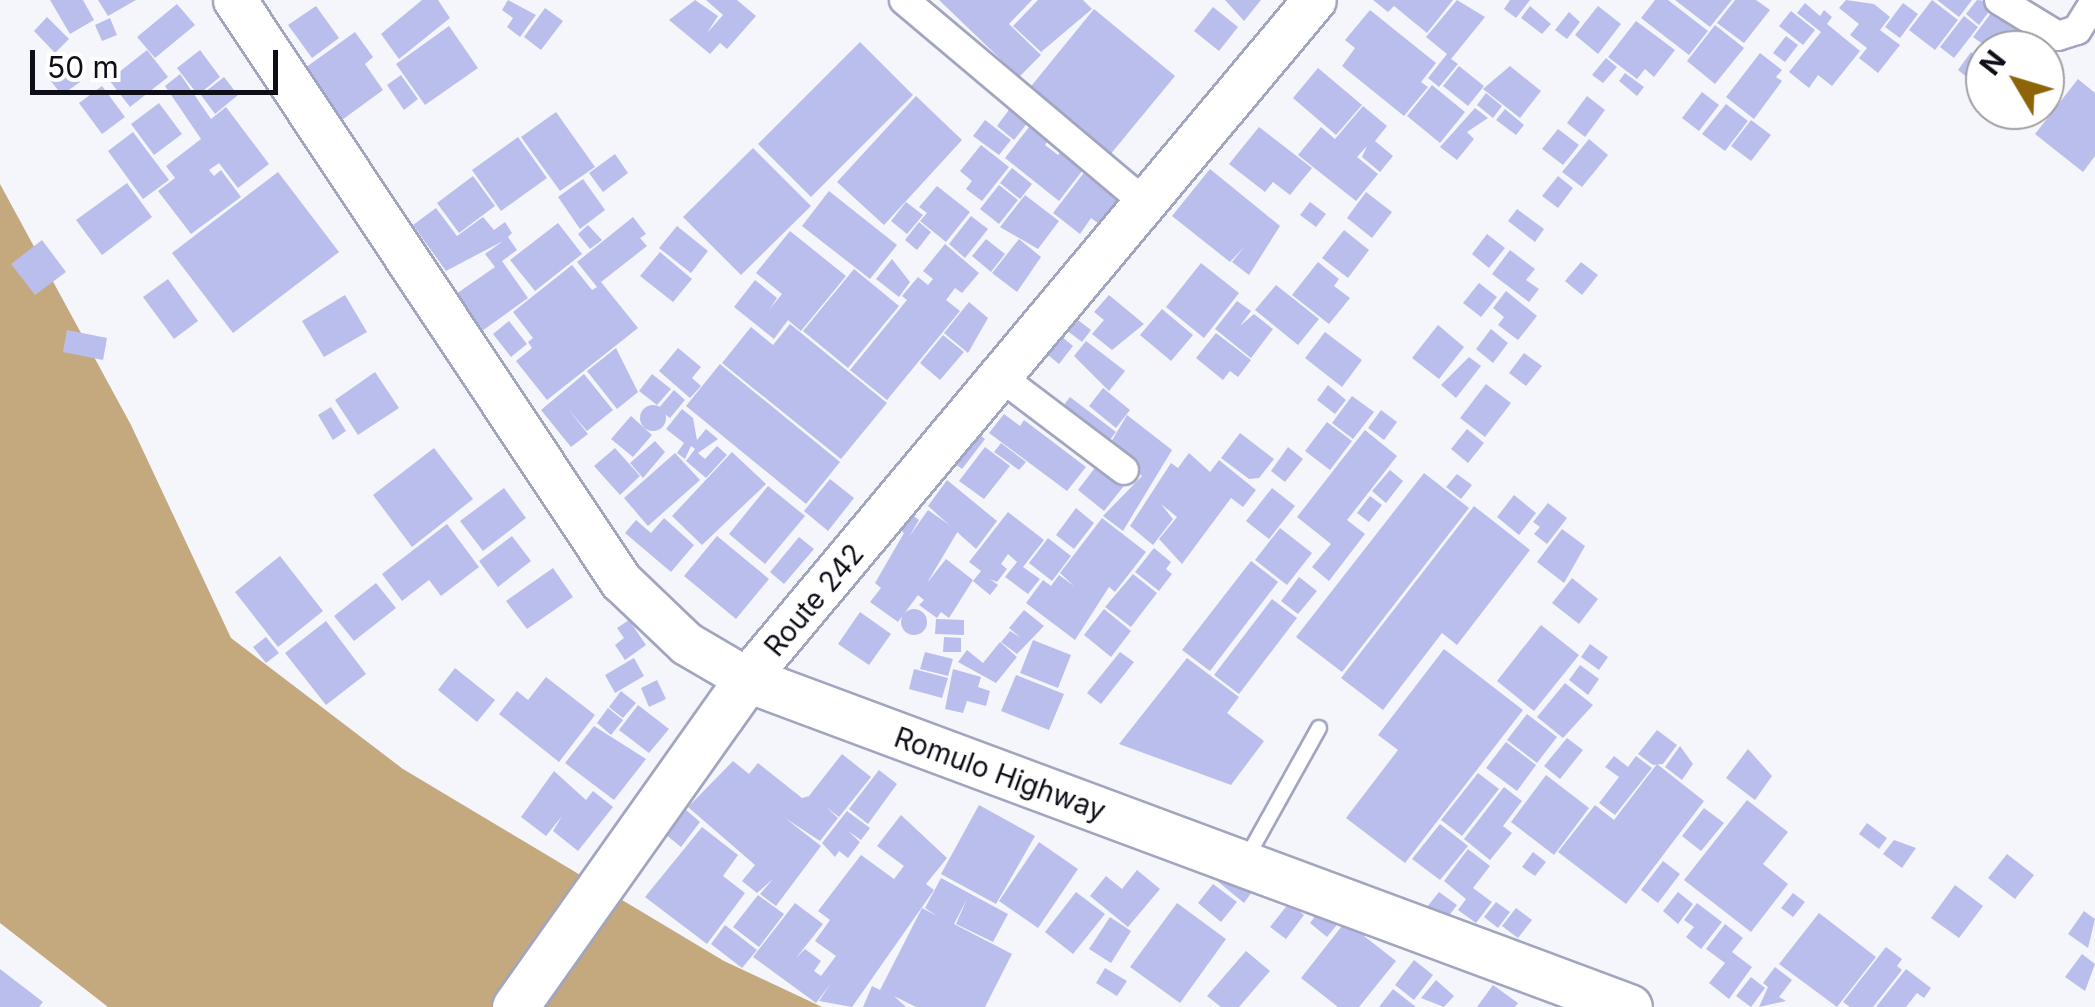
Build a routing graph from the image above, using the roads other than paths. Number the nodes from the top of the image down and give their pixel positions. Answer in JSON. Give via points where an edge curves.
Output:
{"nodes":[{"id":1,"x":235,"y":0,"type":"edge"},
{"id":2,"x":904,"y":0,"type":"edge"},
{"id":3,"x":1315,"y":0,"type":"edge"},
{"id":4,"x":2000,"y":0,"type":"edge"},
{"id":5,"x":2095,"y":1,"type":"edge"},
{"id":6,"x":1146,"y":204,"type":"junction"},
{"id":7,"x":1001,"y":378,"type":"junction"},
{"id":8,"x":1124,"y":470,"type":"dead end"},
{"id":9,"x":747,"y":680,"type":"junction"},
{"id":10,"x":1319,"y":728,"type":"dead end"},
{"id":11,"x":1244,"y":864,"type":"junction"},
{"id":12,"x":516,"y":1007,"type":"edge"},
{"id":13,"x":1629,"y":1007,"type":"edge"}],
"edges":[{"from":1,"to":9,"type":"main road","name":"Route 242","via":[[621,582],[687,644]]},
{"from":2,"to":6,"type":"street"},
{"from":3,"to":6,"type":"main road","name":"Route 242"},
{"from":4,"to":5,"type":"street","via":[[2058,36],[2076,30]]},
{"from":6,"to":7,"type":"main road","name":"Route 242"},
{"from":7,"to":8,"type":"street"},
{"from":7,"to":9,"type":"main road","name":"Route 242"},
{"from":9,"to":11,"type":"highway","name":"Romulo Highway"},
{"from":9,"to":12,"type":"highway"},
{"from":10,"to":11,"type":"lane"},
{"from":11,"to":13,"type":"highway","name":"Romulo Highway"}]}
